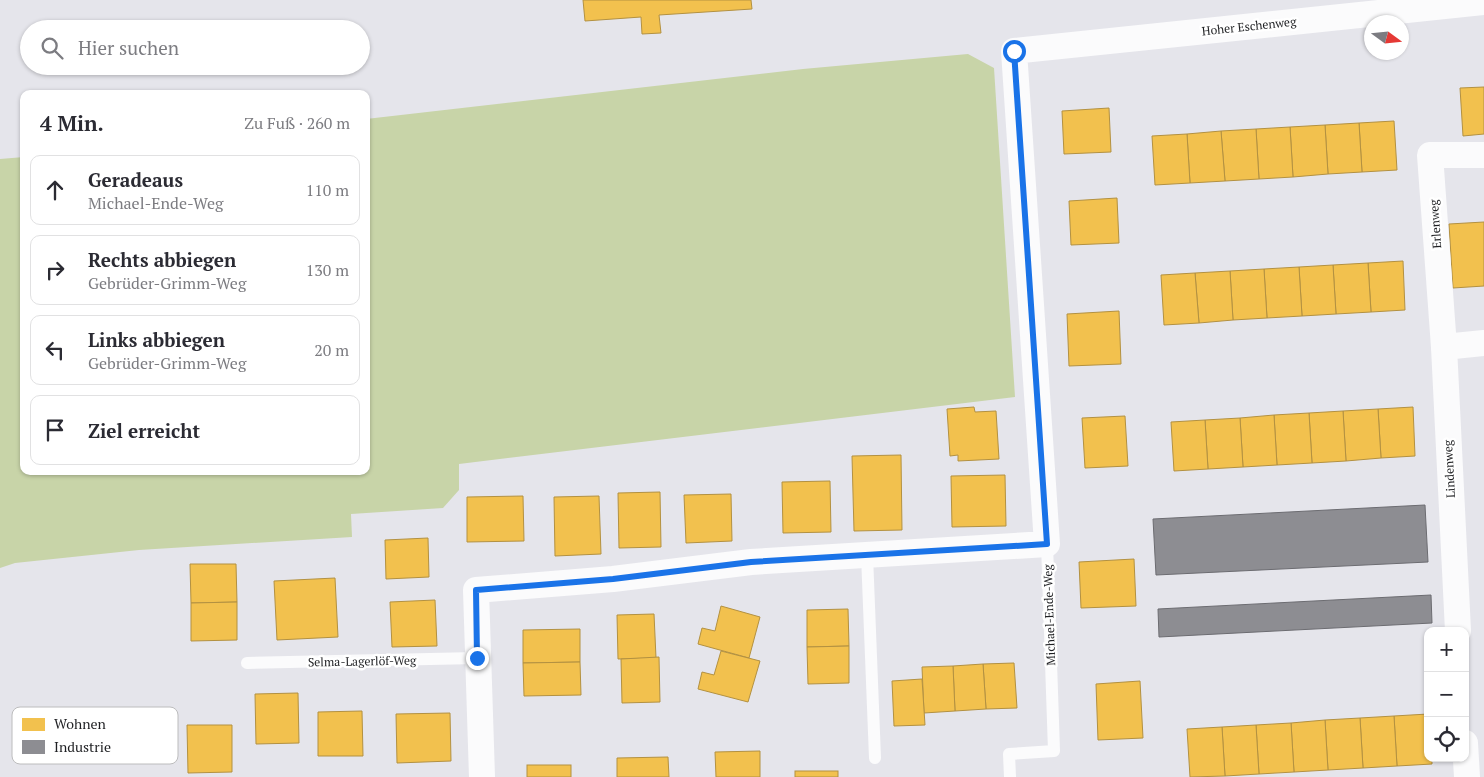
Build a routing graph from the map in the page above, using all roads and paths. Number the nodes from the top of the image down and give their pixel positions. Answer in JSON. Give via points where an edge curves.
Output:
{"nodes":[{"id":1,"x":1484,"y":2,"type":"edge"},
{"id":2,"x":1014,"y":51,"type":"joint"},
{"id":3,"x":1484,"y":155,"type":"edge"},
{"id":4,"x":1484,"y":343,"type":"edge"},
{"id":5,"x":1444,"y":347,"type":"junction"},
{"id":6,"x":1047,"y":544,"type":"junction"},
{"id":7,"x":867,"y":555,"type":"junction"},
{"id":8,"x":1458,"y":627,"type":"edge"},
{"id":9,"x":477,"y":658,"type":"junction"},
{"id":10,"x":247,"y":663,"type":"dead end"},
{"id":11,"x":875,"y":758,"type":"dead end"},
{"id":12,"x":1467,"y":762,"type":"edge"},
{"id":13,"x":482,"y":777,"type":"edge"},
{"id":14,"x":1010,"y":777,"type":"edge"},
{"id":15,"x":1468,"y":777,"type":"edge"}],
"edges":[{"from":1,"to":2,"type":"street","name":"Hoher Eschenweg"},
{"from":2,"to":6,"type":"street","name":"Michael-Ende-Weg"},
{"from":3,"to":5,"type":"street","name":"Erlenweg","via":[[1430,155]]},
{"from":4,"to":5,"type":"street"},
{"from":5,"to":8,"type":"street","name":"Lindenweg"},
{"from":6,"to":7,"type":"street"},
{"from":6,"to":14,"type":"lane","name":"Michael-Ende-Weg","via":[[1054,751],[1009,754]]},
{"from":7,"to":9,"type":"street","via":[[751,562],[613,579],[476,590]]},
{"from":7,"to":11,"type":"lane"},
{"from":9,"to":10,"type":"lane","name":"Selma-Lagerlöf-Weg"},
{"from":9,"to":13,"type":"street"},
{"from":12,"to":15,"type":"street"}]}
